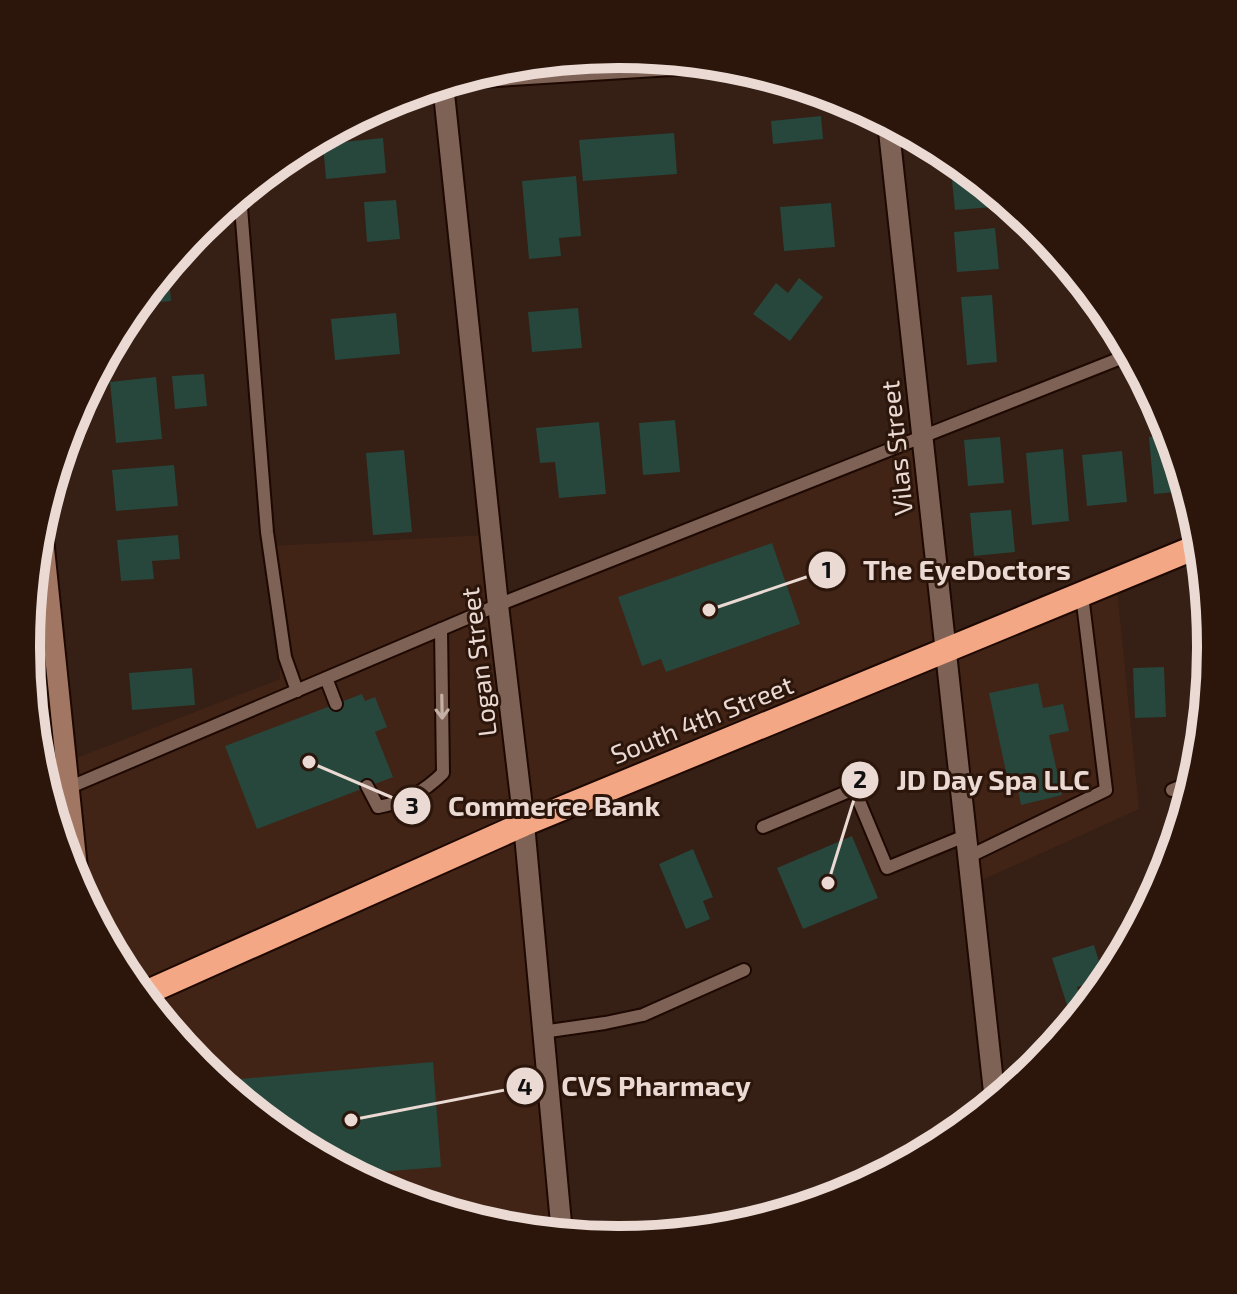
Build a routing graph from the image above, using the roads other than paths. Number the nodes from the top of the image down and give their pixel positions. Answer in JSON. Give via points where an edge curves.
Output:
{"nodes":[{"id":1,"x":621,"y":68,"type":"edge"},
{"id":2,"x":543,"y":73,"type":"edge"},
{"id":3,"x":444,"y":96,"type":"edge"},
{"id":4,"x":890,"y":136,"type":"edge"},
{"id":5,"x":241,"y":209,"type":"edge"},
{"id":6,"x":1119,"y":359,"type":"edge"},
{"id":7,"x":922,"y":437,"type":"junction"},
{"id":8,"x":1189,"y":550,"type":"edge"},
{"id":9,"x":46,"y":566,"type":"edge"},
{"id":10,"x":1082,"y":595,"type":"junction"},
{"id":11,"x":498,"y":605,"type":"junction"},
{"id":12,"x":441,"y":629,"type":"junction"},
{"id":13,"x":945,"y":650,"type":"junction"},
{"id":14,"x":326,"y":678,"type":"junction"},
{"id":15,"x":297,"y":691,"type":"junction"},
{"id":16,"x":336,"y":704,"type":"dead end"},
{"id":17,"x":367,"y":786,"type":"dead end"},
{"id":18,"x":1179,"y":787,"type":"edge"},
{"id":19,"x":68,"y":788,"type":"junction"},
{"id":20,"x":1172,"y":790,"type":"dead end"},
{"id":21,"x":524,"y":824,"type":"junction"},
{"id":22,"x":763,"y":827,"type":"dead end"},
{"id":23,"x":965,"y":836,"type":"junction"},
{"id":24,"x":74,"y":840,"type":"edge"},
{"id":25,"x":968,"y":857,"type":"junction"},
{"id":26,"x":744,"y":970,"type":"dead end"},
{"id":27,"x":153,"y":990,"type":"edge"},
{"id":28,"x":542,"y":1032,"type":"junction"},
{"id":29,"x":993,"y":1087,"type":"edge"},
{"id":30,"x":561,"y":1222,"type":"edge"}],
"edges":[{"from":1,"to":2,"type":"street"},
{"from":3,"to":11,"type":"street","name":"Logan Street"},
{"from":4,"to":7,"type":"street","name":"Vilas Street"},
{"from":5,"to":15,"type":"lane","via":[[267,532],[285,657]]},
{"from":6,"to":7,"type":"lane"},
{"from":7,"to":11,"type":"lane"},
{"from":7,"to":13,"type":"street","name":"Vilas Street"},
{"from":8,"to":10,"type":"highway","name":"South 4th Street"},
{"from":9,"to":19,"type":"street"},
{"from":10,"to":13,"type":"highway","name":"South 4th Street"},
{"from":10,"to":25,"type":"lane","via":[[1106,790]]},
{"from":11,"to":12,"type":"lane"},
{"from":11,"to":21,"type":"street","name":"Logan Street"},
{"from":12,"to":14,"type":"lane"},
{"from":12,"to":17,"type":"lane","one_way":true,"via":[[443,773],[427,789],[397,804],[378,807]]},
{"from":13,"to":21,"type":"highway","name":"South 4th Street"},
{"from":13,"to":23,"type":"street","name":"Vilas Street"},
{"from":14,"to":15,"type":"lane"},
{"from":14,"to":16,"type":"lane"},
{"from":15,"to":19,"type":"lane"},
{"from":18,"to":20,"type":"lane"},
{"from":19,"to":24,"type":"street"},
{"from":21,"to":27,"type":"highway","name":"South 4th Street"},
{"from":21,"to":28,"type":"street","name":"Logan Street"},
{"from":22,"to":23,"type":"lane","via":[[854,789],[887,868]]},
{"from":23,"to":25,"type":"street","name":"Vilas Street"},
{"from":25,"to":29,"type":"street","name":"Vilas Street"},
{"from":26,"to":28,"type":"lane","via":[[643,1015]]},
{"from":28,"to":30,"type":"street","name":"Logan Street"}]}
